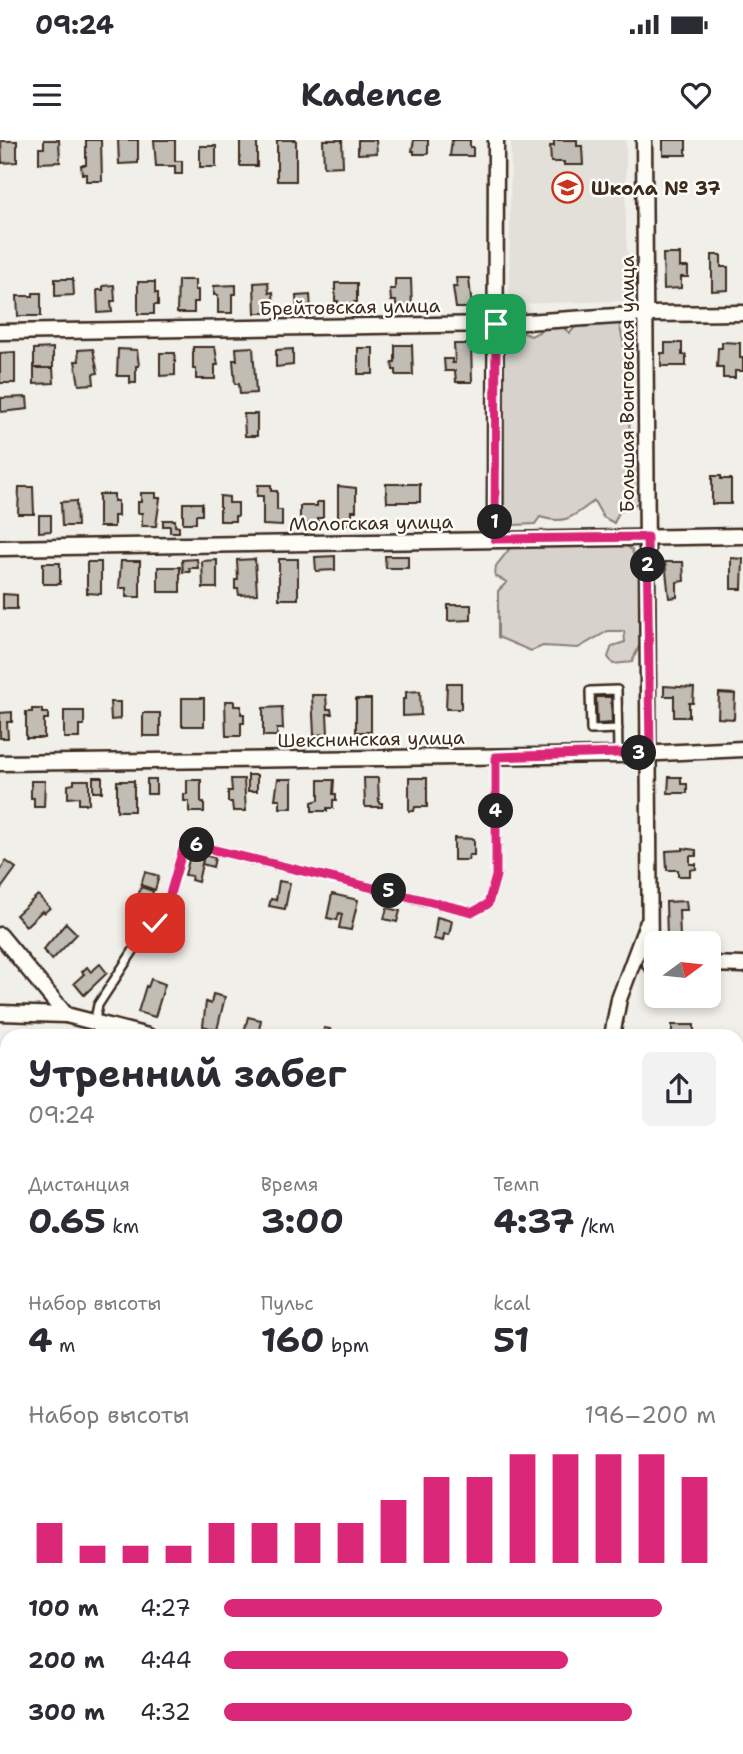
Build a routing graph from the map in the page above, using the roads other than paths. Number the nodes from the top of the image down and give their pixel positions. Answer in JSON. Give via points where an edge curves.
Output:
{"nodes":[{"id":1,"x":496,"y":140,"type":"edge"},
{"id":2,"x":644,"y":140,"type":"edge"},
{"id":3,"x":743,"y":313,"type":"edge"},
{"id":4,"x":646,"y":314,"type":"junction"},
{"id":5,"x":496,"y":324,"type":"junction"},
{"id":6,"x":0,"y":332,"type":"edge"},
{"id":7,"x":743,"y":536,"type":"edge"},
{"id":8,"x":647,"y":537,"type":"junction"},
{"id":9,"x":495,"y":539,"type":"junction"},
{"id":10,"x":0,"y":548,"type":"edge"},
{"id":11,"x":618,"y":729,"type":"junction"},
{"id":12,"x":743,"y":749,"type":"edge"},
{"id":13,"x":650,"y":752,"type":"junction"},
{"id":14,"x":618,"y":755,"type":"junction"},
{"id":15,"x":496,"y":757,"type":"junction"},
{"id":16,"x":0,"y":763,"type":"edge"},
{"id":17,"x":650,"y":916,"type":"junction"},
{"id":18,"x":651,"y":931,"type":"edge"},
{"id":19,"x":0,"y":935,"type":"edge"},
{"id":20,"x":721,"y":964,"type":"edge"},
{"id":21,"x":743,"y":965,"type":"edge"},
{"id":22,"x":0,"y":1013,"type":"edge"},
{"id":23,"x":66,"y":1015,"type":"junction"},
{"id":24,"x":96,"y":1029,"type":"edge"},
{"id":25,"x":98,"y":1029,"type":"edge"},
{"id":26,"x":613,"y":1029,"type":"edge"}],
"edges":[{"from":1,"to":5,"type":"street"},
{"from":2,"to":4,"type":"street","name":"Большая Вонговская улица"},
{"from":3,"to":4,"type":"street","name":"Брейтовская улица"},
{"from":4,"to":5,"type":"street","name":"Брейтовская улица"},
{"from":4,"to":8,"type":"street","name":"Большая Вонговская улица"},
{"from":5,"to":6,"type":"street","name":"Брейтовская улица"},
{"from":5,"to":9,"type":"street"},
{"from":7,"to":8,"type":"street","name":"Мологская улица"},
{"from":8,"to":9,"type":"street","name":"Мологская улица"},
{"from":8,"to":13,"type":"street","name":"Большая Вонговская улица"},
{"from":9,"to":10,"type":"street","name":"Мологская улица"},
{"from":11,"to":11,"type":"lane","via":[[591,730],[590,691],[617,690]]},
{"from":11,"to":14,"type":"lane"},
{"from":12,"to":13,"type":"street","name":"Шекснинская улица"},
{"from":13,"to":14,"type":"street","name":"Шекснинская улица"},
{"from":13,"to":17,"type":"street","name":"Большая Вонговская улица"},
{"from":14,"to":15,"type":"street","name":"Шекснинская улица"},
{"from":15,"to":16,"type":"street","name":"Шекснинская улица"},
{"from":15,"to":25,"type":"lane","via":[[496,876],[488,904],[473,912],[194,845],[183,849],[168,901],[98,1005]]},
{"from":17,"to":18,"type":"street","name":"Большая Вонговская улица"},
{"from":17,"to":26,"type":"street","via":[[618,999]]},
{"from":19,"to":23,"type":"street"},
{"from":20,"to":21,"type":"street"},
{"from":22,"to":23,"type":"street"},
{"from":23,"to":24,"type":"street"}]}
